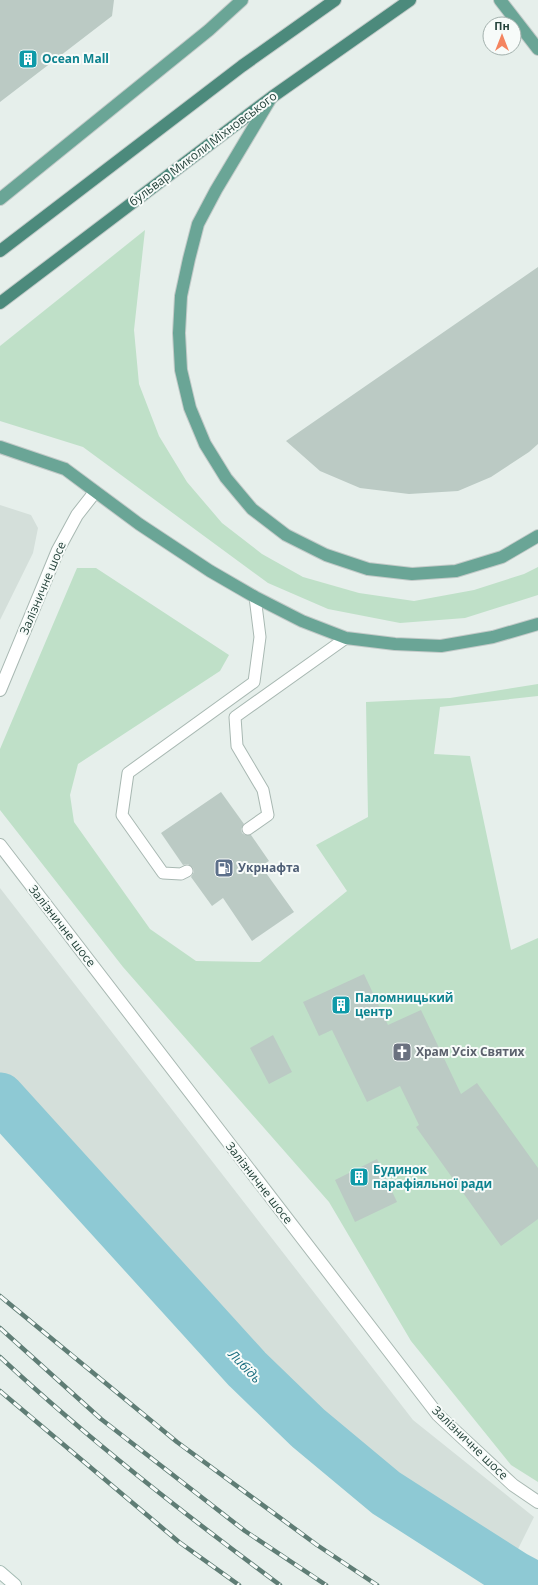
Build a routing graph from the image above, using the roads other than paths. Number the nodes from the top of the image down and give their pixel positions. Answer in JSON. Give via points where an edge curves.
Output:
{"nodes":[{"id":1,"x":242,"y":0,"type":"edge"},
{"id":2,"x":335,"y":0,"type":"edge"},
{"id":3,"x":410,"y":0,"type":"edge"},
{"id":4,"x":500,"y":0,"type":"edge"},
{"id":5,"x":538,"y":49,"type":"edge"},
{"id":6,"x":272,"y":97,"type":"junction"},
{"id":7,"x":0,"y":199,"type":"edge"},
{"id":8,"x":0,"y":250,"type":"edge"},
{"id":9,"x":0,"y":303,"type":"edge"},
{"id":10,"x":0,"y":446,"type":"edge"},
{"id":11,"x":95,"y":492,"type":"junction"},
{"id":12,"x":538,"y":536,"type":"edge"},
{"id":13,"x":255,"y":597,"type":"junction"},
{"id":14,"x":538,"y":624,"type":"edge"},
{"id":15,"x":346,"y":638,"type":"junction"},
{"id":16,"x":0,"y":690,"type":"edge"},
{"id":17,"x":248,"y":829,"type":"dead end"},
{"id":18,"x":0,"y":845,"type":"edge"},
{"id":19,"x":187,"y":871,"type":"dead end"},
{"id":20,"x":538,"y":1502,"type":"edge"},
{"id":21,"x":0,"y":1572,"type":"edge"},
{"id":22,"x":15,"y":1585,"type":"edge"}],
"edges":[{"from":1,"to":7,"type":"main road","via":[[209,30]]},
{"from":2,"to":8,"type":"highway","via":[[242,66]]},
{"from":3,"to":6,"type":"highway","name":"бульвар Миколи Міхновського"},
{"from":4,"to":5,"type":"main road"},
{"from":6,"to":9,"type":"highway","name":"бульвар Миколи Міхновського"},
{"from":6,"to":12,"type":"main road","via":[[198,224],[181,296],[178,333],[181,370],[190,408],[205,444],[226,478],[252,509],[286,535],[326,555],[368,569],[412,574],[456,571],[502,557]]},
{"from":10,"to":11,"type":"main road","via":[[65,469]]},
{"from":11,"to":13,"type":"main road","via":[[158,537]]},
{"from":11,"to":16,"type":"street","name":"Залізничне шосе","via":[[77,515],[58,550]]},
{"from":13,"to":15,"type":"main road","via":[[302,621]]},
{"from":13,"to":19,"type":"lane","via":[[260,637],[254,682],[128,773],[122,815],[163,873],[181,874]]},
{"from":14,"to":15,"type":"main road","via":[[493,637],[441,646]]},
{"from":15,"to":17,"type":"lane","via":[[235,717],[237,746],[263,790],[268,815]]},
{"from":18,"to":20,"type":"street","name":"Залізничне шосе","via":[[438,1415],[513,1485]]},
{"from":21,"to":22,"type":"street"}]}
